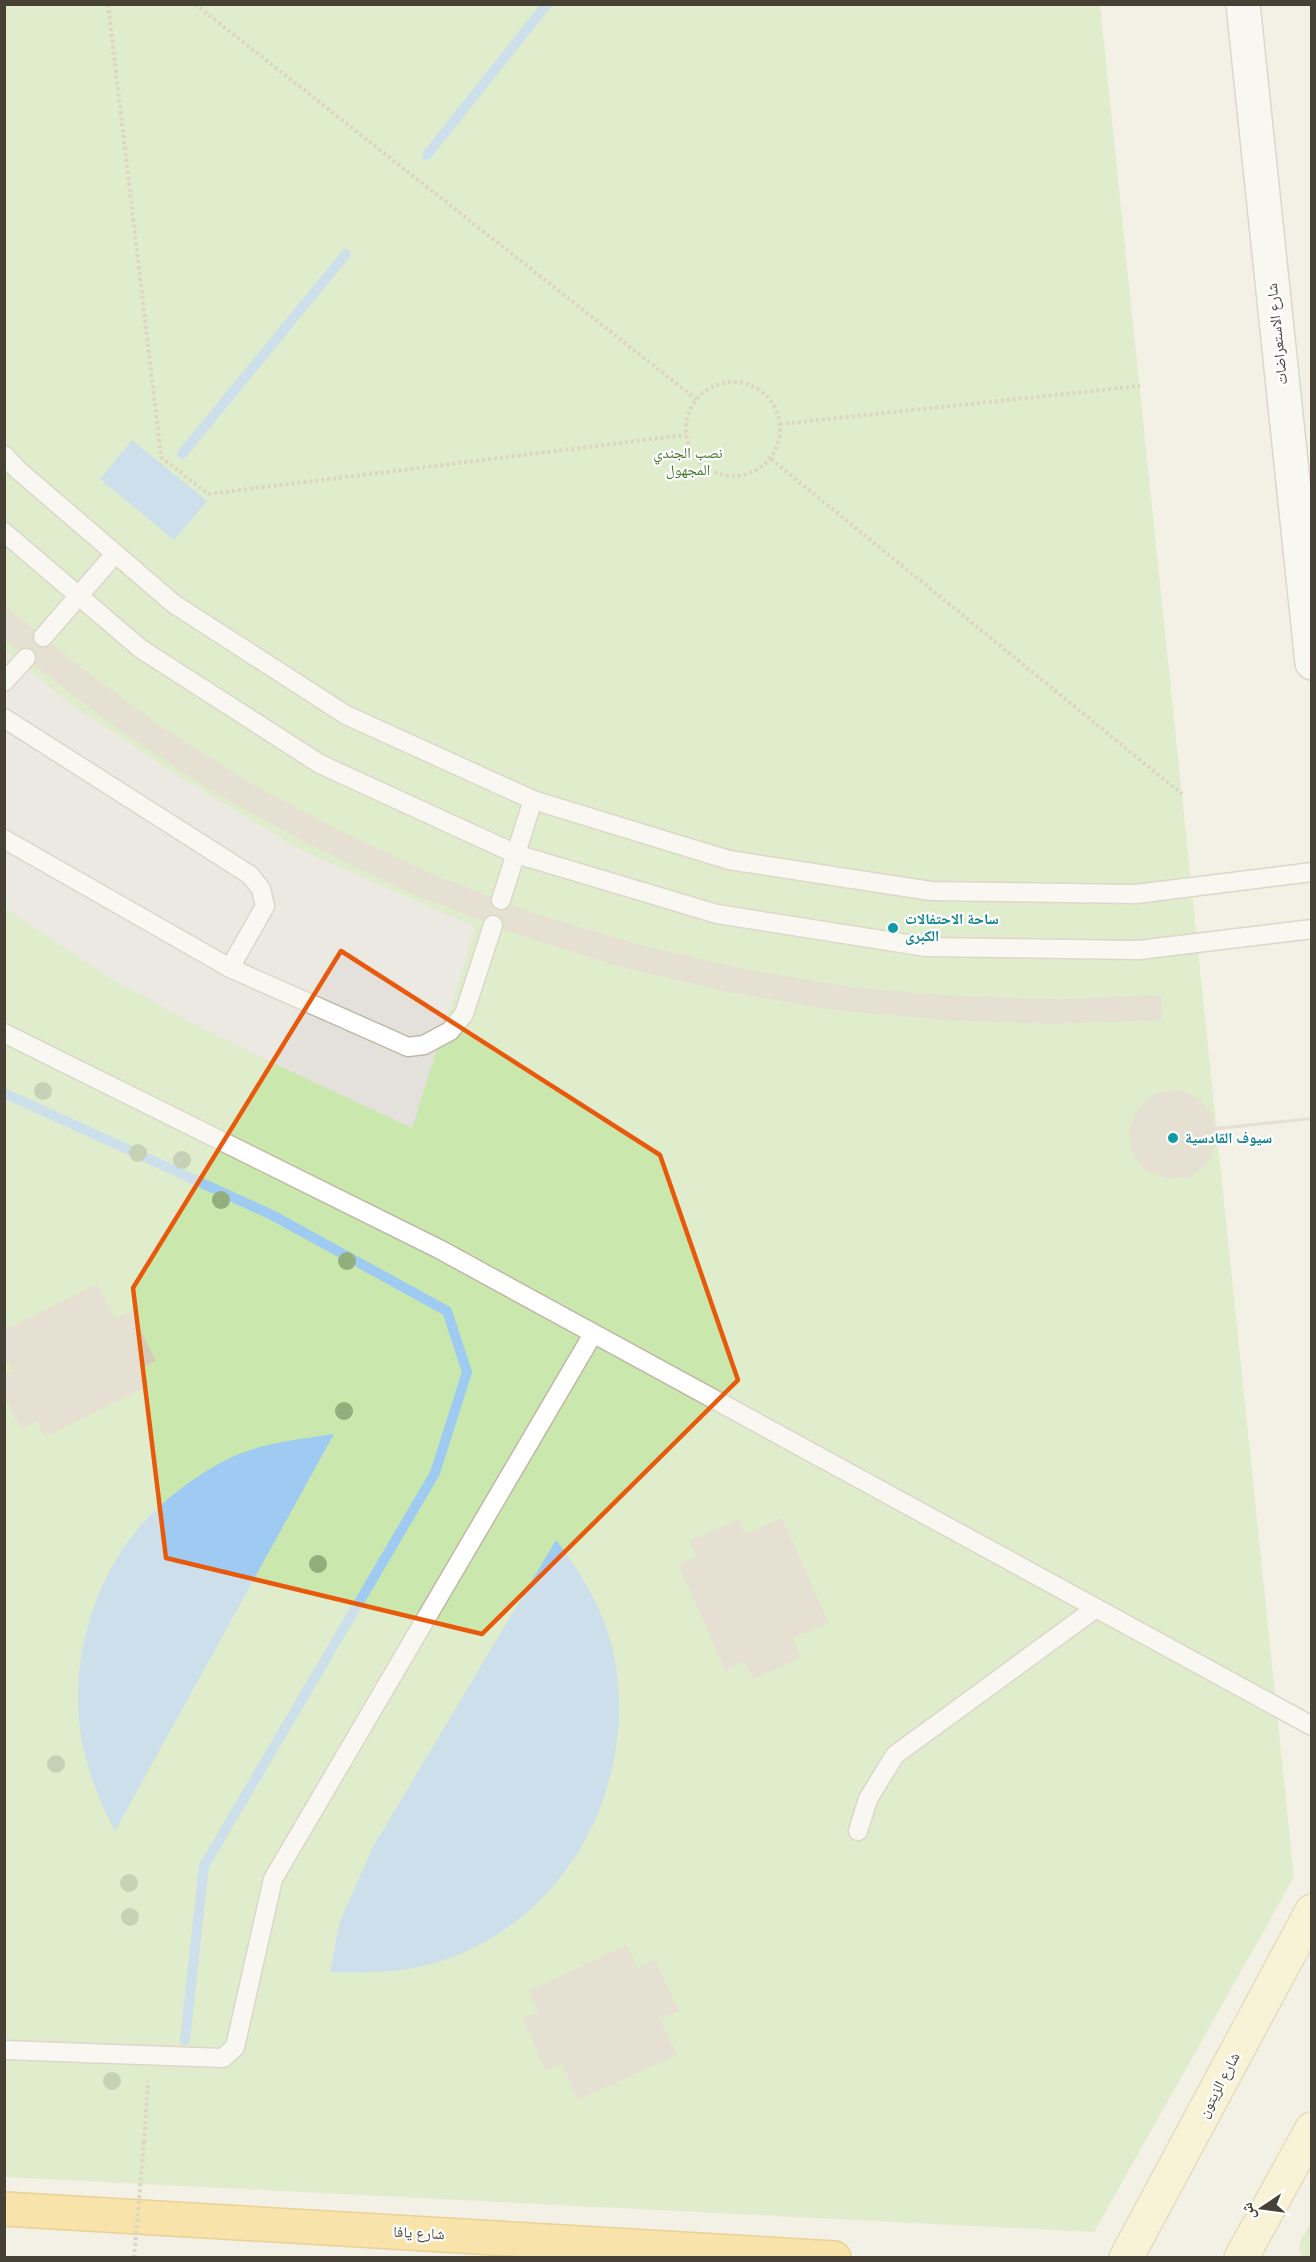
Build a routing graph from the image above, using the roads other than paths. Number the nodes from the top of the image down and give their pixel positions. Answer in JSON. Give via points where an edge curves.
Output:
{"nodes":[{"id":1,"x":1243,"y":4,"type":"edge"},
{"id":2,"x":4,"y":454,"type":"edge"},
{"id":3,"x":4,"y":532,"type":"edge"},
{"id":4,"x":115,"y":554,"type":"junction"},
{"id":5,"x":79,"y":596,"type":"junction"},
{"id":6,"x":43,"y":637,"type":"dead end"},
{"id":7,"x":26,"y":658,"type":"dead end"},
{"id":8,"x":1311,"y":663,"type":"edge"},
{"id":9,"x":4,"y":682,"type":"edge"},
{"id":10,"x":4,"y":718,"type":"edge"},
{"id":11,"x":533,"y":800,"type":"junction"},
{"id":12,"x":4,"y":839,"type":"edge"},
{"id":13,"x":516,"y":854,"type":"junction"},
{"id":14,"x":1311,"y":872,"type":"edge"},
{"id":15,"x":501,"y":900,"type":"dead end"},
{"id":16,"x":493,"y":925,"type":"dead end"},
{"id":17,"x":1311,"y":929,"type":"edge"},
{"id":18,"x":230,"y":968,"type":"junction"},
{"id":19,"x":4,"y":1033,"type":"edge"},
{"id":20,"x":593,"y":1334,"type":"junction"},
{"id":21,"x":1096,"y":1608,"type":"junction"},
{"id":22,"x":1311,"y":1726,"type":"edge"},
{"id":23,"x":858,"y":1831,"type":"dead end"},
{"id":24,"x":1311,"y":1911,"type":"edge"},
{"id":25,"x":4,"y":2050,"type":"edge"},
{"id":26,"x":1311,"y":2129,"type":"edge"},
{"id":27,"x":4,"y":2209,"type":"edge"},
{"id":28,"x":1128,"y":2253,"type":"edge"},
{"id":29,"x":834,"y":2258,"type":"edge"},
{"id":30,"x":1241,"y":2258,"type":"edge"}],
"edges":[{"from":1,"to":8,"type":"street","name":"شارع الاستعراضات"},
{"from":2,"to":4,"type":"lane"},
{"from":3,"to":5,"type":"lane"},
{"from":4,"to":5,"type":"lane"},
{"from":4,"to":11,"type":"lane","via":[[174,604],[346,715]]},
{"from":5,"to":6,"type":"lane"},
{"from":5,"to":13,"type":"lane","via":[[141,649],[320,764]]},
{"from":7,"to":9,"type":"lane"},
{"from":10,"to":18,"type":"lane","via":[[250,875],[261,890],[265,906]]},
{"from":11,"to":13,"type":"lane"},
{"from":11,"to":14,"type":"lane","via":[[729,860],[931,891],[1136,894]]},
{"from":12,"to":18,"type":"lane"},
{"from":13,"to":15,"type":"lane"},
{"from":13,"to":17,"type":"lane","via":[[717,914],[926,947],[1139,950]]},
{"from":16,"to":18,"type":"lane","via":[[464,1014],[450,1030],[424,1045],[408,1047]]},
{"from":19,"to":20,"type":"lane","via":[[440,1250]]},
{"from":20,"to":21,"type":"lane"},
{"from":20,"to":25,"type":"lane","via":[[273,1878],[235,2048],[223,2058]]},
{"from":21,"to":22,"type":"lane"},
{"from":21,"to":23,"type":"lane","via":[[896,1755],[868,1799]]},
{"from":24,"to":28,"type":"main road","name":"شارع الزيتون"},
{"from":26,"to":30,"type":"main road"},
{"from":27,"to":29,"type":"highway","name":"شارع يافا"}]}
